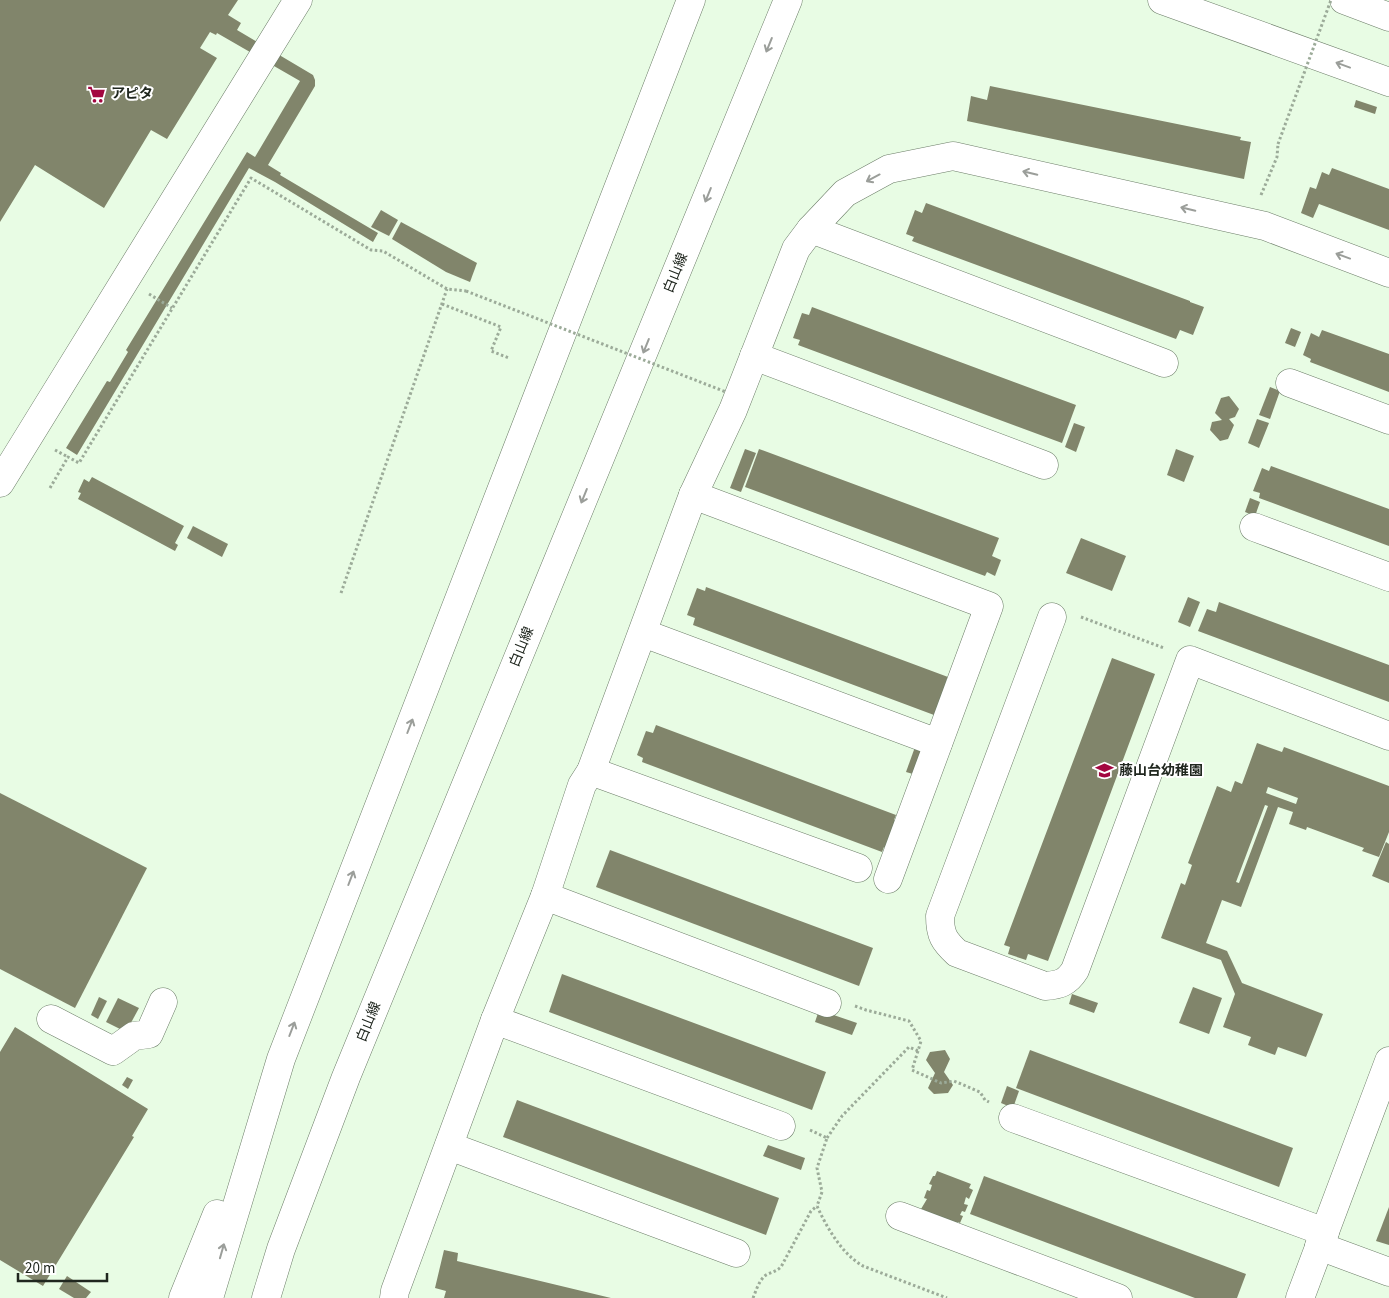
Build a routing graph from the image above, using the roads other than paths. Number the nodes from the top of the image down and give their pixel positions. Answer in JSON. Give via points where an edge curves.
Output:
{"nodes":[{"id":1,"x":298,"y":0,"type":"edge"},
{"id":2,"x":691,"y":0,"type":"edge"},
{"id":3,"x":788,"y":0,"type":"edge"},
{"id":4,"x":1162,"y":0,"type":"edge"},
{"id":5,"x":1344,"y":0,"type":"edge"},
{"id":6,"x":1389,"y":18,"type":"edge"},
{"id":7,"x":1389,"y":82,"type":"edge"},
{"id":8,"x":811,"y":229,"type":"junction"},
{"id":9,"x":1389,"y":273,"type":"edge"},
{"id":10,"x":754,"y":356,"type":"junction"},
{"id":11,"x":1164,"y":363,"type":"dead end"},
{"id":12,"x":1290,"y":383,"type":"dead end"},
{"id":13,"x":1389,"y":420,"type":"edge"},
{"id":14,"x":1044,"y":465,"type":"dead end"},
{"id":15,"x":0,"y":483,"type":"edge"},
{"id":16,"x":693,"y":495,"type":"junction"},
{"id":17,"x":1254,"y":527,"type":"dead end"},
{"id":18,"x":1389,"y":577,"type":"edge"},
{"id":19,"x":1052,"y":617,"type":"road end"},
{"id":20,"x":643,"y":633,"type":"junction"},
{"id":21,"x":1389,"y":736,"type":"edge"},
{"id":22,"x":938,"y":744,"type":"junction"},
{"id":23,"x":592,"y":771,"type":"junction"},
{"id":24,"x":858,"y":868,"type":"dead end"},
{"id":25,"x":888,"y":878,"type":"dead end"},
{"id":26,"x":545,"y":896,"type":"junction"},
{"id":27,"x":163,"y":1002,"type":"dead end"},
{"id":28,"x":827,"y":1003,"type":"road end"},
{"id":29,"x":51,"y":1019,"type":"dead end"},
{"id":30,"x":496,"y":1020,"type":"junction"},
{"id":31,"x":281,"y":1059,"type":"junction"},
{"id":32,"x":1389,"y":1061,"type":"edge"},
{"id":33,"x":1012,"y":1118,"type":"road end"},
{"id":34,"x":781,"y":1126,"type":"road end"},
{"id":35,"x":449,"y":1146,"type":"junction"},
{"id":36,"x":900,"y":1216,"type":"dead end"},
{"id":37,"x":1322,"y":1239,"type":"junction"},
{"id":38,"x":736,"y":1253,"type":"dead end"},
{"id":39,"x":1389,"y":1272,"type":"edge"},
{"id":40,"x":183,"y":1298,"type":"edge"},
{"id":41,"x":209,"y":1298,"type":"edge"},
{"id":42,"x":266,"y":1298,"type":"edge"},
{"id":43,"x":394,"y":1298,"type":"edge"},
{"id":44,"x":1118,"y":1298,"type":"edge"},
{"id":45,"x":1300,"y":1298,"type":"edge"}],
"edges":[{"from":1,"to":15,"type":"street"},
{"from":31,"to":2,"type":"street","one_way":true},
{"from":3,"to":42,"type":"street","name":"白山線","one_way":true,"via":[[346,1077],[281,1249]]},
{"from":7,"to":4,"type":"street","one_way":true},
{"from":5,"to":6,"type":"street"},
{"from":9,"to":8,"type":"street","one_way":true,"via":[[1265,226],[953,156],[889,169],[845,193]]},
{"from":8,"to":10,"type":"street","via":[[796,249]]},
{"from":8,"to":11,"type":"street"},
{"from":10,"to":14,"type":"street"},
{"from":10,"to":16,"type":"street","via":[[734,410]]},
{"from":12,"to":13,"type":"street"},
{"from":16,"to":20,"type":"street"},
{"from":16,"to":22,"type":"street","via":[[989,606]]},
{"from":17,"to":18,"type":"street"},
{"from":19,"to":21,"type":"street","via":[[940,916],[940,929],[946,942],[957,953],[1045,986],[1059,985],[1070,979],[1075,970],[1190,660]]},
{"from":20,"to":22,"type":"street"},
{"from":20,"to":23,"type":"street"},
{"from":22,"to":25,"type":"street"},
{"from":23,"to":24,"type":"street"},
{"from":23,"to":26,"type":"street","via":[[582,784]]},
{"from":26,"to":28,"type":"street"},
{"from":26,"to":30,"type":"street"},
{"from":27,"to":29,"type":"street","via":[[150,1034],[134,1036],[113,1052]]},
{"from":30,"to":34,"type":"street"},
{"from":30,"to":35,"type":"street"},
{"from":31,"to":40,"type":"street"},
{"from":41,"to":31,"type":"street","one_way":true},
{"from":32,"to":37,"type":"street"},
{"from":33,"to":37,"type":"street"},
{"from":35,"to":38,"type":"street"},
{"from":35,"to":43,"type":"street"},
{"from":36,"to":44,"type":"street"},
{"from":37,"to":39,"type":"street"},
{"from":37,"to":45,"type":"street"}]}
